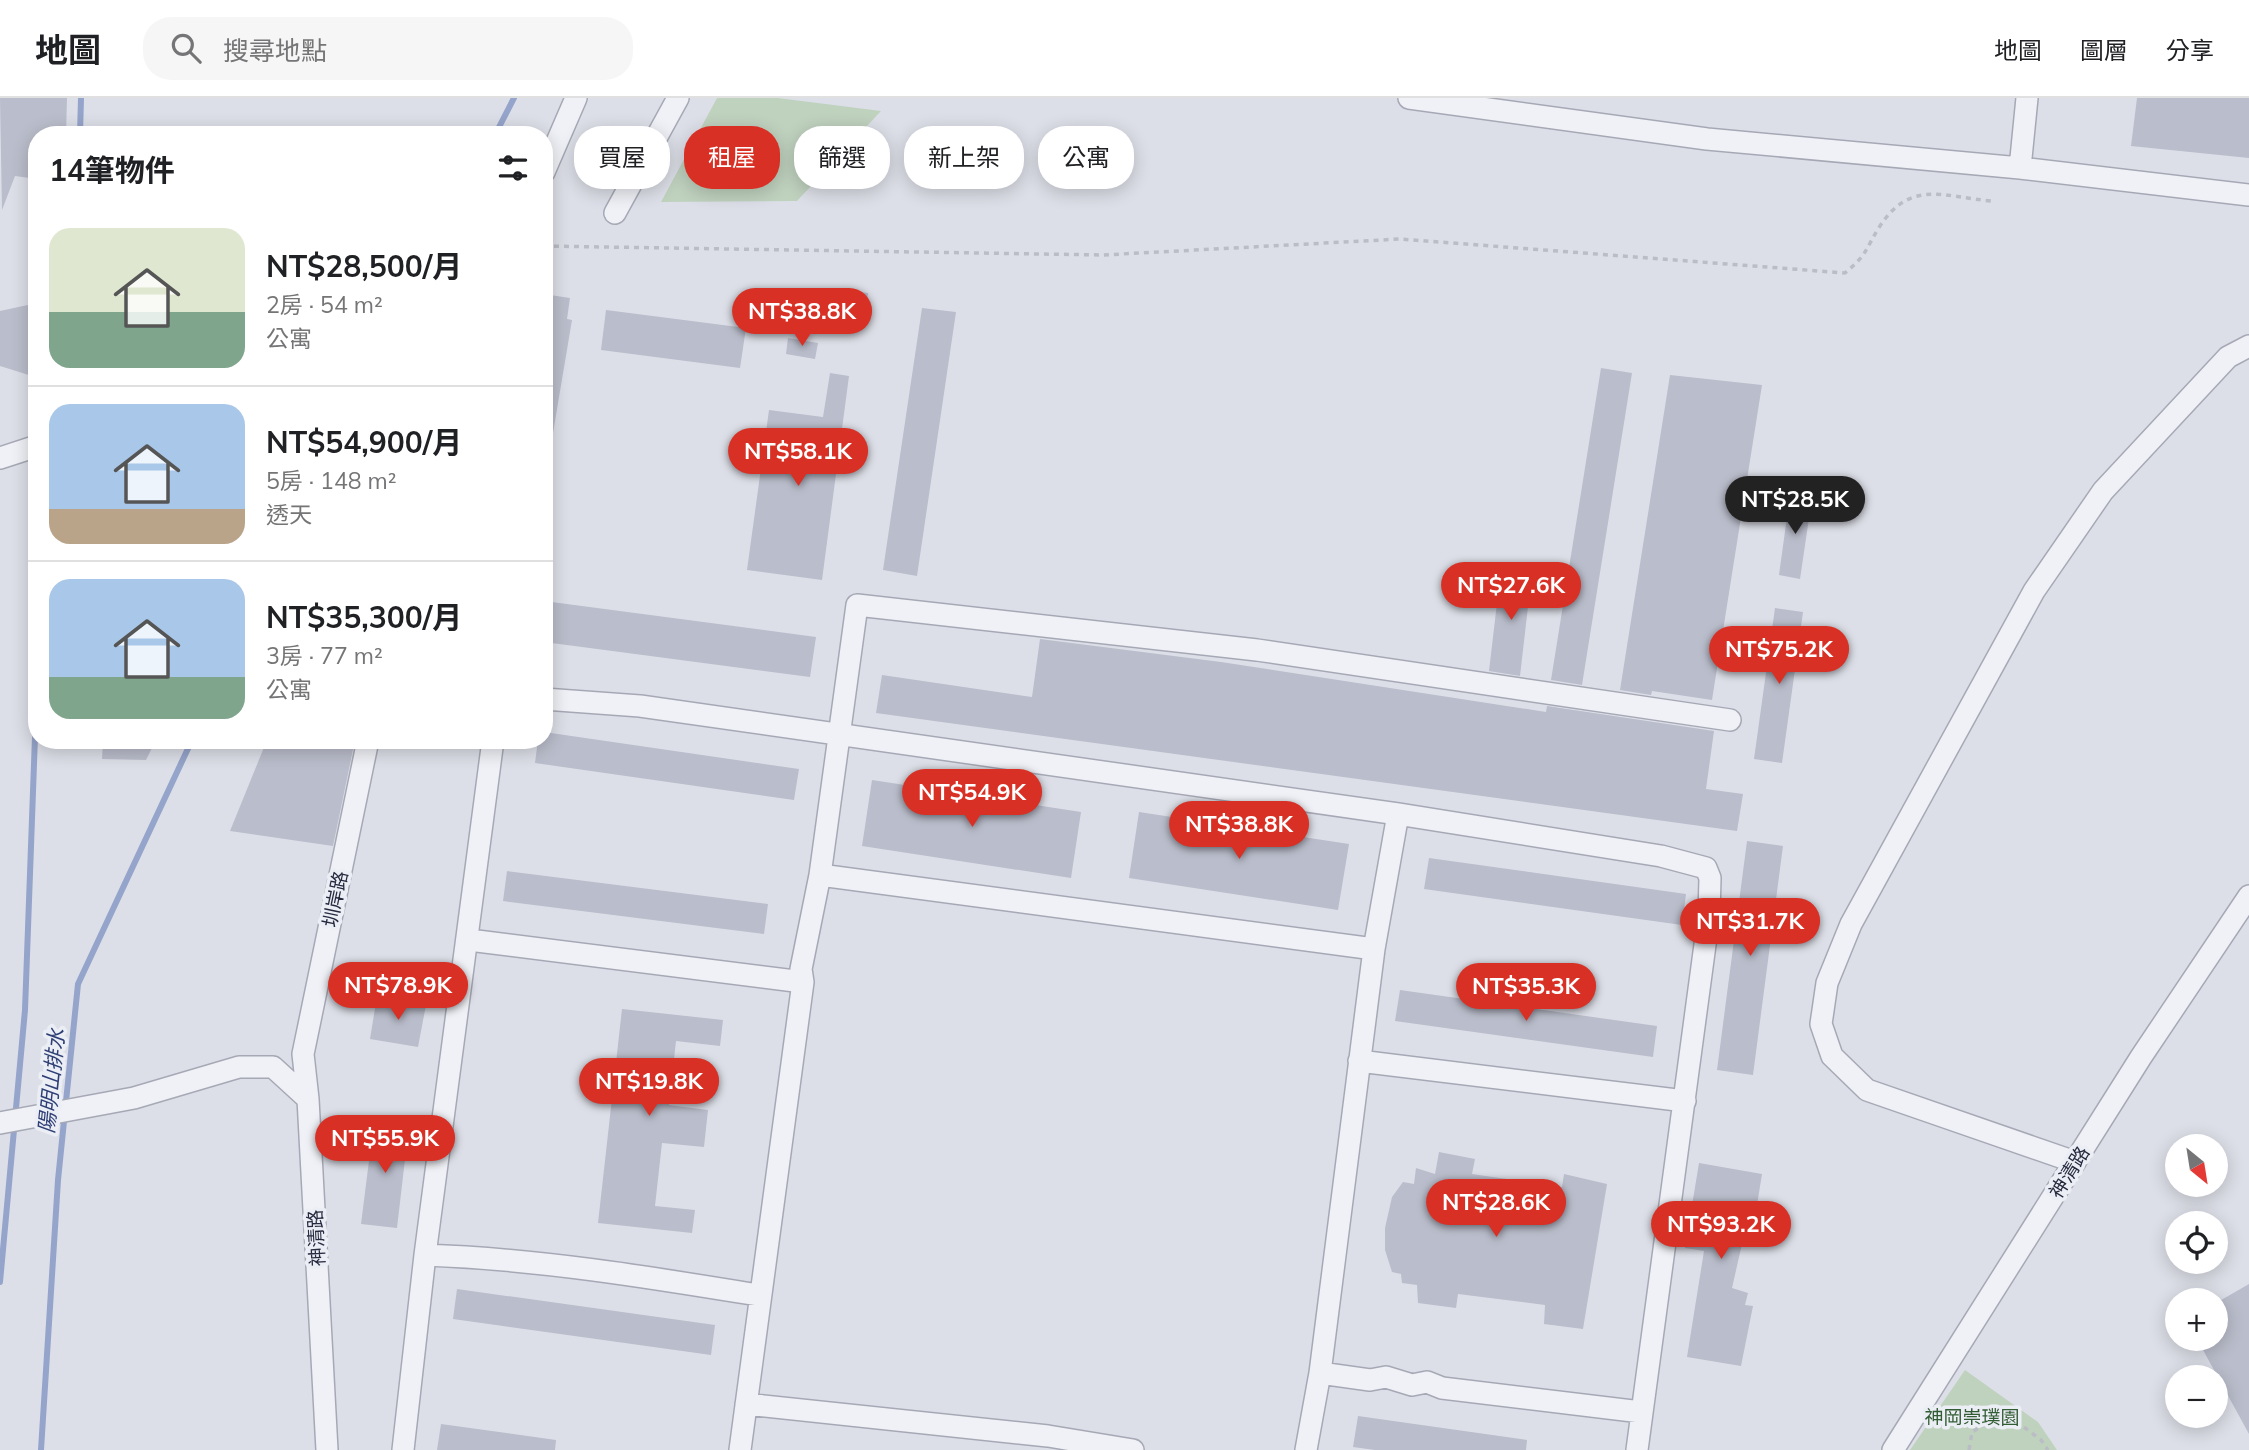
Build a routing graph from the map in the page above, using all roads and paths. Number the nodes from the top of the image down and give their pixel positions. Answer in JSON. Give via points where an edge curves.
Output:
{"nodes":[{"id":1,"x":576,"y":98,"type":"edge"},
{"id":2,"x":678,"y":98,"type":"edge"},
{"id":3,"x":1409,"y":98,"type":"edge"},
{"id":4,"x":2027,"y":98,"type":"edge"},
{"id":5,"x":553,"y":152,"type":"edge"},
{"id":6,"x":2020,"y":168,"type":"junction"},
{"id":7,"x":2249,"y":195,"type":"edge"},
{"id":8,"x":1992,"y":201,"type":"dead end"},
{"id":9,"x":615,"y":213,"type":"dead end"},
{"id":10,"x":553,"y":246,"type":"edge"},
{"id":11,"x":2249,"y":346,"type":"edge"},
{"id":12,"x":28,"y":449,"type":"edge"},
{"id":13,"x":0,"y":458,"type":"edge"},
{"id":14,"x":553,"y":700,"type":"edge"},
{"id":15,"x":1730,"y":720,"type":"dead end"},
{"id":16,"x":839,"y":734,"type":"junction"},
{"id":17,"x":366,"y":749,"type":"edge"},
{"id":18,"x":493,"y":749,"type":"edge"},
{"id":19,"x":1398,"y":814,"type":"junction"},
{"id":20,"x":820,"y":876,"type":"junction"},
{"id":21,"x":2249,"y":896,"type":"edge"},
{"id":22,"x":469,"y":940,"type":"junction"},
{"id":23,"x":1374,"y":949,"type":"junction"},
{"id":24,"x":803,"y":982,"type":"junction"},
{"id":25,"x":1359,"y":1061,"type":"junction"},
{"id":26,"x":308,"y":1100,"type":"junction"},
{"id":27,"x":1685,"y":1101,"type":"junction"},
{"id":28,"x":3,"y":1123,"type":"edge"},
{"id":29,"x":2075,"y":1162,"type":"junction"},
{"id":30,"x":425,"y":1255,"type":"junction"},
{"id":31,"x":758,"y":1295,"type":"junction"},
{"id":32,"x":1320,"y":1373,"type":"junction"},
{"id":33,"x":746,"y":1404,"type":"junction"},
{"id":34,"x":1641,"y":1412,"type":"junction"},
{"id":35,"x":327,"y":1450,"type":"edge"},
{"id":36,"x":403,"y":1450,"type":"edge"},
{"id":37,"x":740,"y":1450,"type":"edge"},
{"id":38,"x":1133,"y":1450,"type":"edge"},
{"id":39,"x":1306,"y":1450,"type":"edge"},
{"id":40,"x":1636,"y":1450,"type":"edge"},
{"id":41,"x":1893,"y":1450,"type":"edge"},
{"id":42,"x":1969,"y":1450,"type":"edge"},
{"id":43,"x":2048,"y":1450,"type":"edge"}],
"edges":[{"from":1,"to":5,"type":"street"},
{"from":2,"to":9,"type":"street"},
{"from":3,"to":6,"type":"street","via":[[1707,139]]},
{"from":4,"to":6,"type":"street"},
{"from":6,"to":7,"type":"street"},
{"from":8,"to":10,"type":"path","via":[[1914,194],[1898,203],[1879,227],[1865,257],[1845,273],[1400,239],[1103,255]]},
{"from":11,"to":29,"type":"street","via":[[2228,358],[2103,491],[2034,591],[1851,924],[1827,983],[1821,1024],[1832,1056],[1867,1090]]},
{"from":12,"to":13,"type":"street"},
{"from":14,"to":16,"type":"street","via":[[640,706]]},
{"from":15,"to":16,"type":"street","via":[[1257,650],[857,605]]},
{"from":16,"to":19,"type":"street"},
{"from":16,"to":20,"type":"street"},
{"from":17,"to":26,"type":"street","name":"圳岸路","via":[[303,1054]]},
{"from":18,"to":22,"type":"street"},
{"from":19,"to":23,"type":"street"},
{"from":19,"to":27,"type":"street","via":[[1661,856],[1706,868],[1709,915]]},
{"from":20,"to":23,"type":"street"},
{"from":20,"to":24,"type":"street","via":[[801,969]]},
{"from":21,"to":29,"type":"street","name":"神清路"},
{"from":22,"to":24,"type":"street"},
{"from":22,"to":30,"type":"street"},
{"from":23,"to":25,"type":"street"},
{"from":24,"to":31,"type":"street"},
{"from":25,"to":27,"type":"street"},
{"from":25,"to":32,"type":"street"},
{"from":26,"to":28,"type":"street","via":[[272,1067],[239,1067],[134,1098]]},
{"from":26,"to":35,"type":"street","name":"神清路"},
{"from":27,"to":34,"type":"street"},
{"from":29,"to":41,"type":"street","name":"神清路"},
{"from":30,"to":31,"type":"street","via":[[488,1257]]},
{"from":30,"to":36,"type":"street"},
{"from":31,"to":33,"type":"street"},
{"from":32,"to":34,"type":"street","via":[[1370,1380],[1386,1377],[1412,1385],[1427,1382],[1442,1388]]},
{"from":32,"to":39,"type":"street"},
{"from":33,"to":37,"type":"street"},
{"from":33,"to":38,"type":"street","via":[[1048,1436]]},
{"from":34,"to":40,"type":"street"},
{"from":42,"to":43,"type":"path","via":[[1972,1432],[2005,1413]]}]}
